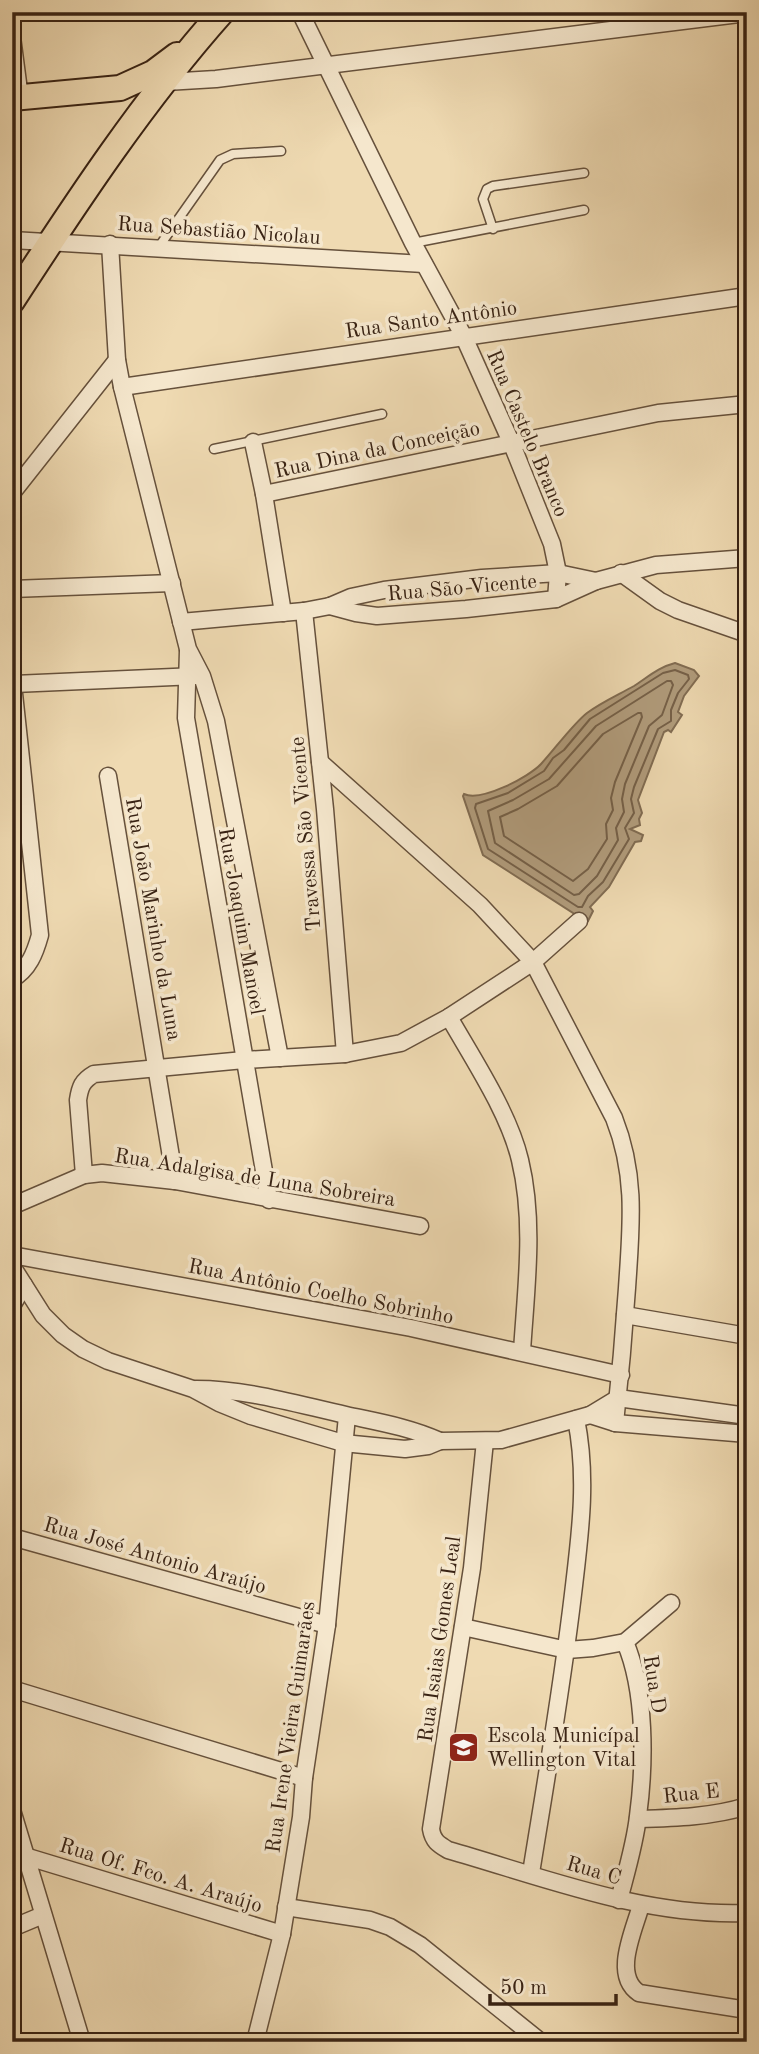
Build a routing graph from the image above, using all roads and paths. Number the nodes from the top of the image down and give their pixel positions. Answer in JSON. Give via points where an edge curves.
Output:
{"nodes":[{"id":1,"x":222,"y":12,"type":"edge"},
{"id":2,"x":300,"y":12,"type":"edge"},
{"id":3,"x":747,"y":13,"type":"edge"},
{"id":4,"x":696,"y":15,"type":"edge"},
{"id":5,"x":12,"y":37,"type":"edge"},
{"id":6,"x":198,"y":40,"type":"junction"},
{"id":7,"x":326,"y":65,"type":"junction"},
{"id":8,"x":166,"y":82,"type":"junction"},
{"id":9,"x":120,"y":88,"type":"junction"},
{"id":10,"x":16,"y":98,"type":"edge"},
{"id":11,"x":137,"y":116,"type":"junction"},
{"id":12,"x":281,"y":151,"type":"dead end"},
{"id":13,"x":584,"y":173,"type":"dead end"},
{"id":14,"x":584,"y":210,"type":"dead end"},
{"id":15,"x":494,"y":229,"type":"junction"},
{"id":16,"x":12,"y":240,"type":"edge"},
{"id":17,"x":51,"y":242,"type":"junction"},
{"id":18,"x":413,"y":243,"type":"junction"},
{"id":19,"x":110,"y":244,"type":"junction"},
{"id":20,"x":158,"y":248,"type":"junction"},
{"id":21,"x":424,"y":264,"type":"junction"},
{"id":22,"x":747,"y":296,"type":"edge"},
{"id":23,"x":12,"y":301,"type":"edge"},
{"id":24,"x":463,"y":335,"type":"junction"},
{"id":25,"x":117,"y":360,"type":"junction"},
{"id":26,"x":122,"y":387,"type":"junction"},
{"id":27,"x":747,"y":404,"type":"edge"},
{"id":28,"x":382,"y":414,"type":"dead end"},
{"id":29,"x":253,"y":442,"type":"junction"},
{"id":30,"x":511,"y":442,"type":"junction"},
{"id":31,"x":214,"y":449,"type":"dead end"},
{"id":32,"x":12,"y":493,"type":"edge"},
{"id":33,"x":264,"y":494,"type":"junction"},
{"id":34,"x":747,"y":558,"type":"edge"},
{"id":35,"x":558,"y":573,"type":"junction"},
{"id":36,"x":621,"y":573,"type":"junction"},
{"id":37,"x":596,"y":580,"type":"junction"},
{"id":38,"x":172,"y":583,"type":"junction"},
{"id":39,"x":12,"y":589,"type":"edge"},
{"id":40,"x":556,"y":599,"type":"junction"},
{"id":41,"x":330,"y":606,"type":"junction"},
{"id":42,"x":304,"y":611,"type":"junction"},
{"id":43,"x":283,"y":613,"type":"junction"},
{"id":44,"x":181,"y":622,"type":"junction"},
{"id":45,"x":747,"y":634,"type":"edge"},
{"id":46,"x":194,"y":676,"type":"junction"},
{"id":47,"x":13,"y":681,"type":"edge"},
{"id":48,"x":320,"y":762,"type":"junction"},
{"id":49,"x":108,"y":776,"type":"dead end"},
{"id":50,"x":579,"y":921,"type":"dead end"},
{"id":51,"x":533,"y":962,"type":"junction"},
{"id":52,"x":12,"y":979,"type":"edge"},
{"id":53,"x":449,"y":1017,"type":"junction"},
{"id":54,"x":345,"y":1054,"type":"junction"},
{"id":55,"x":279,"y":1058,"type":"junction"},
{"id":56,"x":244,"y":1060,"type":"junction"},
{"id":57,"x":158,"y":1068,"type":"junction"},
{"id":58,"x":84,"y":1175,"type":"junction"},
{"id":59,"x":175,"y":1181,"type":"junction"},
{"id":60,"x":269,"y":1199,"type":"junction"},
{"id":61,"x":12,"y":1206,"type":"edge"},
{"id":62,"x":420,"y":1226,"type":"dead end"},
{"id":63,"x":12,"y":1255,"type":"edge"},
{"id":64,"x":12,"y":1266,"type":"edge"},
{"id":65,"x":24,"y":1285,"type":"junction"},
{"id":66,"x":12,"y":1306,"type":"edge"},
{"id":67,"x":625,"y":1315,"type":"junction"},
{"id":68,"x":747,"y":1336,"type":"edge"},
{"id":69,"x":522,"y":1351,"type":"junction"},
{"id":70,"x":621,"y":1375,"type":"junction"},
{"id":71,"x":193,"y":1388,"type":"junction"},
{"id":72,"x":618,"y":1398,"type":"junction"},
{"id":73,"x":347,"y":1416,"type":"junction"},
{"id":74,"x":747,"y":1416,"type":"edge"},
{"id":75,"x":583,"y":1417,"type":"junction"},
{"id":76,"x":615,"y":1423,"type":"junction"},
{"id":77,"x":747,"y":1434,"type":"edge"},
{"id":78,"x":440,"y":1441,"type":"junction"},
{"id":79,"x":485,"y":1441,"type":"junction"},
{"id":80,"x":343,"y":1443,"type":"junction"},
{"id":81,"x":12,"y":1537,"type":"edge"},
{"id":82,"x":671,"y":1603,"type":"dead end"},
{"id":83,"x":327,"y":1625,"type":"junction"},
{"id":84,"x":463,"y":1627,"type":"junction"},
{"id":85,"x":625,"y":1642,"type":"junction"},
{"id":86,"x":566,"y":1650,"type":"junction"},
{"id":87,"x":12,"y":1689,"type":"edge"},
{"id":88,"x":304,"y":1778,"type":"junction"},
{"id":89,"x":747,"y":1806,"type":"edge"},
{"id":90,"x":12,"y":1810,"type":"edge"},
{"id":91,"x":638,"y":1819,"type":"junction"},
{"id":92,"x":435,"y":1841,"type":"joint"},
{"id":93,"x":28,"y":1857,"type":"junction"},
{"id":94,"x":531,"y":1873,"type":"junction"},
{"id":95,"x":619,"y":1900,"type":"junction"},
{"id":96,"x":641,"y":1905,"type":"junction"},
{"id":97,"x":286,"y":1907,"type":"junction"},
{"id":98,"x":747,"y":1913,"type":"edge"},
{"id":99,"x":43,"y":1915,"type":"junction"},
{"id":100,"x":12,"y":1928,"type":"edge"},
{"id":101,"x":282,"y":1934,"type":"junction"},
{"id":102,"x":747,"y":2010,"type":"edge"},
{"id":103,"x":81,"y":2041,"type":"edge"},
{"id":104,"x":255,"y":2042,"type":"edge"},
{"id":105,"x":541,"y":2042,"type":"edge"}],
"edges":[{"from":1,"to":6,"type":"main road"},
{"from":2,"to":7,"type":"street","name":"Rua Castelo Branco"},
{"from":3,"to":4,"type":"street"},
{"from":4,"to":7,"type":"street"},
{"from":5,"to":10,"type":"street"},
{"from":6,"to":8,"type":"main road"},
{"from":6,"to":9,"type":"main road","via":[[152,73]]},
{"from":7,"to":8,"type":"street"},
{"from":7,"to":18,"type":"street","name":"Rua Castelo Branco"},
{"from":8,"to":11,"type":"main road"},
{"from":9,"to":10,"type":"main road"},
{"from":9,"to":11,"type":"main road","via":[[134,100]]},
{"from":11,"to":17,"type":"main road"},
{"from":12,"to":20,"type":"lane","via":[[233,154],[220,160]]},
{"from":13,"to":15,"type":"lane","via":[[487,189],[484,199]]},
{"from":14,"to":15,"type":"lane"},
{"from":15,"to":18,"type":"lane"},
{"from":16,"to":17,"type":"street","name":"Rua Sebastião Nicolau"},
{"from":17,"to":19,"type":"street","name":"Rua Sebastião Nicolau"},
{"from":17,"to":23,"type":"main road"},
{"from":18,"to":21,"type":"street","name":"Rua Castelo Branco"},
{"from":19,"to":20,"type":"street","name":"Rua Sebastião Nicolau"},
{"from":19,"to":25,"type":"street","name":"Rua Joaquim Manoel"},
{"from":20,"to":21,"type":"street","name":"Rua Sebastião Nicolau"},
{"from":21,"to":24,"type":"street","name":"Rua Castelo Branco"},
{"from":22,"to":24,"type":"street","name":"Rua Santo Antônio"},
{"from":24,"to":26,"type":"street","name":"Rua Santo Antônio"},
{"from":24,"to":30,"type":"street","name":"Rua Castelo Branco"},
{"from":25,"to":26,"type":"street","name":"Rua Joaquim Manoel"},
{"from":25,"to":32,"type":"street"},
{"from":26,"to":38,"type":"street","name":"Rua Joaquim Manoel"},
{"from":27,"to":30,"type":"street","name":"Rua Dina da Conceição","via":[[658,413]]},
{"from":28,"to":29,"type":"lane"},
{"from":29,"to":31,"type":"lane"},
{"from":29,"to":33,"type":"street"},
{"from":30,"to":33,"type":"street","name":"Rua Dina da Conceição"},
{"from":30,"to":35,"type":"street","name":"Rua Castelo Branco","via":[[545,524]]},
{"from":33,"to":43,"type":"street"},
{"from":34,"to":36,"type":"street","name":"Rua São Vicente","via":[[656,565]]},
{"from":35,"to":37,"type":"street","name":"Rua São Vicente"},
{"from":35,"to":40,"type":"street","name":"Rua Castelo Branco"},
{"from":35,"to":41,"type":"street","name":"Rua São Vicente","via":[[384,590]]},
{"from":36,"to":37,"type":"street","name":"Rua São Vicente"},
{"from":36,"to":45,"type":"street","via":[[669,606]]},
{"from":37,"to":40,"type":"street","name":"Rua São Vicente"},
{"from":38,"to":39,"type":"street"},
{"from":38,"to":44,"type":"street","name":"Rua Joaquim Manoel"},
{"from":40,"to":41,"type":"street","name":"Rua São Vicente","via":[[377,616]]},
{"from":41,"to":42,"type":"street","name":"Rua São Vicente"},
{"from":42,"to":43,"type":"street","name":"Rua São Vicente"},
{"from":42,"to":48,"type":"street","name":"Travessa São Vicente"},
{"from":43,"to":44,"type":"street","name":"Rua São Vicente"},
{"from":44,"to":46,"type":"street","name":"Rua Joaquim Manoel"},
{"from":46,"to":47,"type":"street"},
{"from":46,"to":55,"type":"street","name":"Rua Joaquim Manoel","via":[[216,721]]},
{"from":46,"to":56,"type":"street","name":"Rua Joaquim Manoel","via":[[186,718]]},
{"from":47,"to":52,"type":"street","via":[[40,935],[29,964]]},
{"from":48,"to":51,"type":"street","via":[[480,905]]},
{"from":48,"to":54,"type":"street","name":"Travessa São Vicente"},
{"from":49,"to":57,"type":"street","name":"Rua João Marinho da Luna"},
{"from":50,"to":51,"type":"street","name":"Rua João Marinho da Luna"},
{"from":51,"to":53,"type":"street","name":"Rua João Marinho da Luna"},
{"from":51,"to":67,"type":"street","via":[[624,1142],[631,1186]]},
{"from":53,"to":54,"type":"street","name":"Rua João Marinho da Luna","via":[[401,1043]]},
{"from":53,"to":69,"type":"street","via":[[491,1091],[520,1158],[527,1197],[528,1260]]},
{"from":54,"to":55,"type":"street","name":"Rua João Marinho da Luna"},
{"from":55,"to":56,"type":"street","name":"Rua João Marinho da Luna"},
{"from":56,"to":57,"type":"street","name":"Rua João Marinho da Luna"},
{"from":56,"to":60,"type":"street","name":"Rua Joaquim Manoel"},
{"from":57,"to":58,"type":"street","name":"Rua João Marinho da Luna","via":[[94,1074],[85,1080],[78,1100]]},
{"from":57,"to":59,"type":"street","name":"Rua João Marinho da Luna"},
{"from":58,"to":59,"type":"street","name":"Rua Adalgisa de Luna Sobreira","via":[[125,1174]]},
{"from":58,"to":61,"type":"street"},
{"from":59,"to":60,"type":"street","name":"Rua Adalgisa de Luna Sobreira"},
{"from":60,"to":62,"type":"street","name":"Rua Adalgisa de Luna Sobreira"},
{"from":63,"to":69,"type":"street","name":"Rua Antônio Coelho Sobrinho"},
{"from":64,"to":65,"type":"street"},
{"from":65,"to":66,"type":"street"},
{"from":65,"to":71,"type":"street","via":[[43,1315],[83,1349]]},
{"from":67,"to":68,"type":"street"},
{"from":67,"to":70,"type":"street"},
{"from":69,"to":70,"type":"street","name":"Rua Antônio Coelho Sobrinho"},
{"from":70,"to":72,"type":"street"},
{"from":71,"to":73,"type":"street","via":[[246,1392]]},
{"from":71,"to":80,"type":"street","via":[[251,1416]]},
{"from":72,"to":74,"type":"street"},
{"from":72,"to":75,"type":"street"},
{"from":72,"to":76,"type":"street"},
{"from":73,"to":78,"type":"street","via":[[402,1426]]},
{"from":73,"to":80,"type":"street","name":"Rua Irene Vieira Guimarães"},
{"from":75,"to":76,"type":"street"},
{"from":75,"to":79,"type":"street"},
{"from":75,"to":86,"type":"street","via":[[581,1528]]},
{"from":76,"to":77,"type":"street"},
{"from":78,"to":79,"type":"street"},
{"from":78,"to":80,"type":"street","via":[[405,1449]]},
{"from":79,"to":84,"type":"street","name":"Rua Isaias Gomes Leal"},
{"from":80,"to":83,"type":"street","name":"Rua Irene Vieira Guimarães"},
{"from":81,"to":83,"type":"street","name":"Rua José Antonio Araújo"},
{"from":82,"to":85,"type":"street","name":"Rua D"},
{"from":83,"to":88,"type":"street","name":"Rua Irene Vieira Guimarães"},
{"from":84,"to":86,"type":"street","name":"Rua D"},
{"from":84,"to":92,"type":"street","name":"Rua Isaias Gomes Leal","via":[[431,1829]]},
{"from":85,"to":86,"type":"street","name":"Rua D"},
{"from":85,"to":91,"type":"street","name":"Rua D","via":[[636,1672],[640,1714]]},
{"from":86,"to":94,"type":"street"},
{"from":87,"to":88,"type":"street"},
{"from":88,"to":97,"type":"street","name":"Rua Irene Vieira Guimarães"},
{"from":89,"to":91,"type":"street","name":"Rua E"},
{"from":90,"to":93,"type":"street"},
{"from":91,"to":95,"type":"street","name":"Rua D"},
{"from":92,"to":94,"type":"street","name":"Rua C","via":[[448,1850]]},
{"from":93,"to":99,"type":"street"},
{"from":93,"to":101,"type":"street","name":"Rua Of. Fco. A. Araújo"},
{"from":94,"to":95,"type":"street","name":"Rua C"},
{"from":95,"to":96,"type":"street","name":"Rua C"},
{"from":96,"to":98,"type":"street","name":"Rua C","via":[[694,1913]]},
{"from":96,"to":102,"type":"street","via":[[625,1964],[631,1987],[639,1993]]},
{"from":97,"to":101,"type":"street","name":"Rua Irene Vieira Guimarães"},
{"from":97,"to":105,"type":"street","via":[[390,1927],[420,1945]]},
{"from":99,"to":100,"type":"street"},
{"from":99,"to":103,"type":"street"},
{"from":101,"to":104,"type":"street","name":"Rua Irene Vieira Guimarães"}]}
